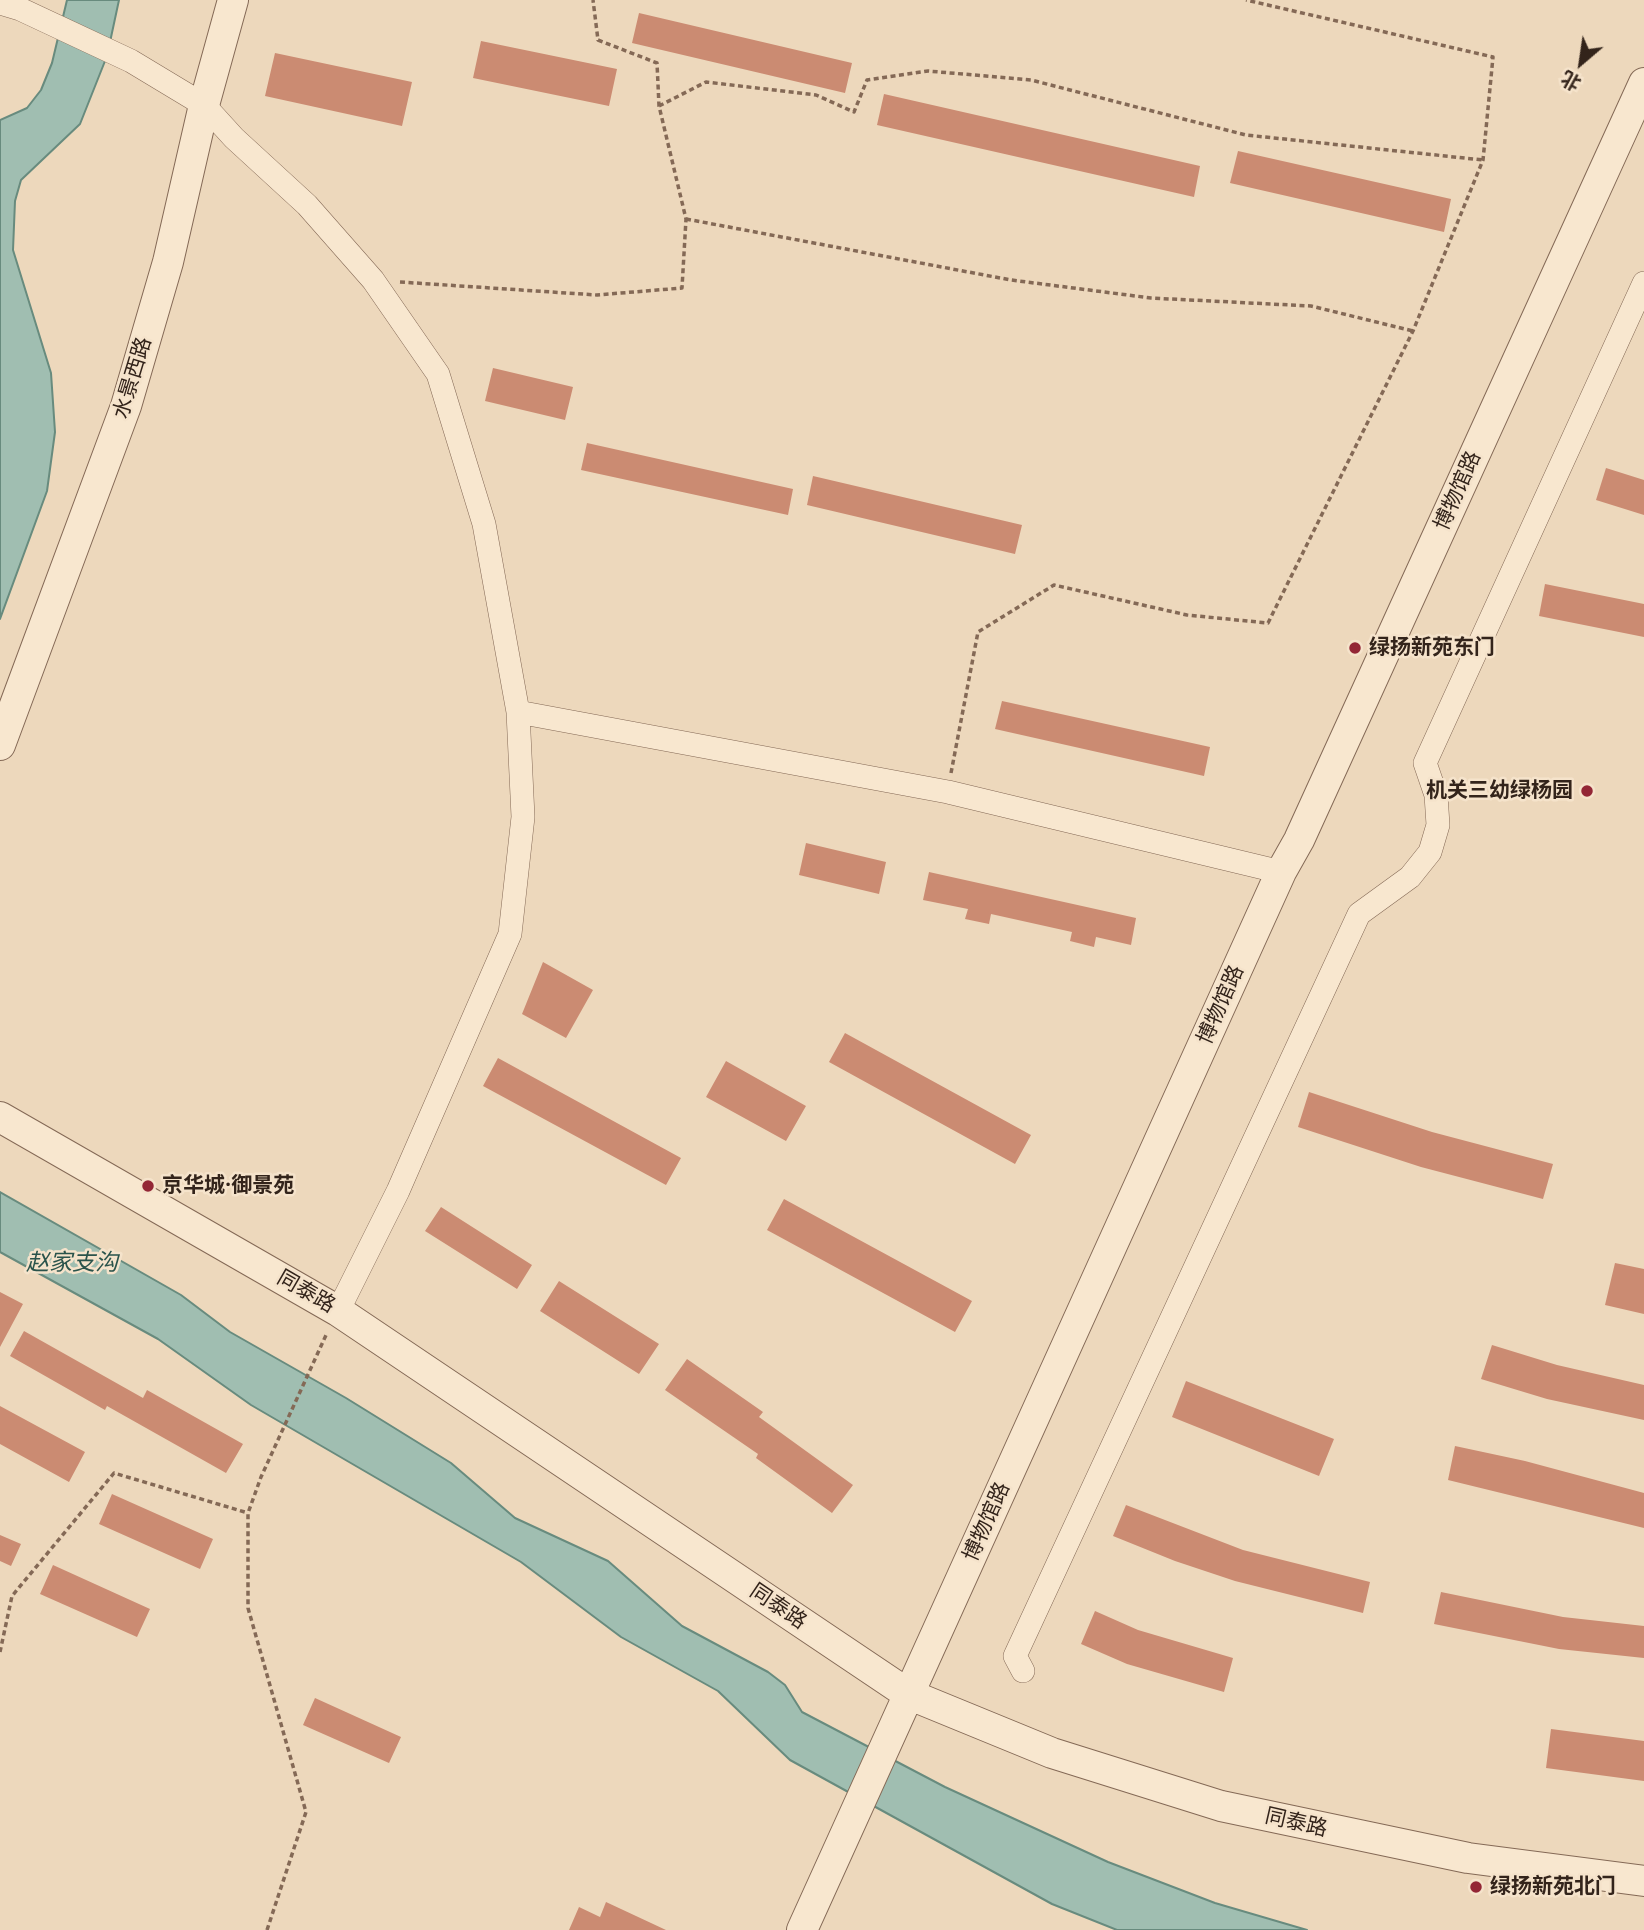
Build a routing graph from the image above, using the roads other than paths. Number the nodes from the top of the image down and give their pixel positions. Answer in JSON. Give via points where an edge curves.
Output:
{"nodes":[{"id":1,"x":233,"y":0,"type":"edge"},
{"id":2,"x":0,"y":3,"type":"edge"},
{"id":3,"x":1644,"y":83,"type":"edge"},
{"id":4,"x":204,"y":105,"type":"junction"},
{"id":5,"x":1644,"y":283,"type":"edge"},
{"id":6,"x":518,"y":712,"type":"junction"},
{"id":7,"x":0,"y":746,"type":"edge"},
{"id":8,"x":1281,"y":872,"type":"junction"},
{"id":9,"x":0,"y":1117,"type":"edge"},
{"id":10,"x":338,"y":1311,"type":"junction"},
{"id":11,"x":1023,"y":1671,"type":"dead end"},
{"id":12,"x":908,"y":1694,"type":"junction"},
{"id":13,"x":1644,"y":1881,"type":"edge"},
{"id":14,"x":802,"y":1930,"type":"edge"}],
"edges":[{"from":1,"to":4,"type":"street","name":"水景西路"},
{"from":2,"to":4,"type":"street","via":[[131,61]]},
{"from":3,"to":8,"type":"street","name":"博物馆路"},
{"from":4,"to":6,"type":"street","via":[[307,205],[373,280],[438,374],[484,524]]},
{"from":4,"to":7,"type":"street","name":"水景西路","via":[[168,262],[126,406]]},
{"from":5,"to":11,"type":"street","via":[[1425,763],[1436,795],[1438,825],[1430,852],[1410,877],[1359,914],[1015,1656]]},
{"from":6,"to":8,"type":"street","via":[[948,792]]},
{"from":6,"to":10,"type":"street","via":[[523,817],[510,934],[398,1191]]},
{"from":8,"to":12,"type":"street","name":"博物馆路"},
{"from":9,"to":10,"type":"street","name":"同泰路"},
{"from":10,"to":12,"type":"street","name":"同泰路"},
{"from":12,"to":13,"type":"street","name":"同泰路","via":[[1052,1753],[1221,1806],[1468,1858]]},
{"from":12,"to":14,"type":"street","name":"博物馆路"}]}
